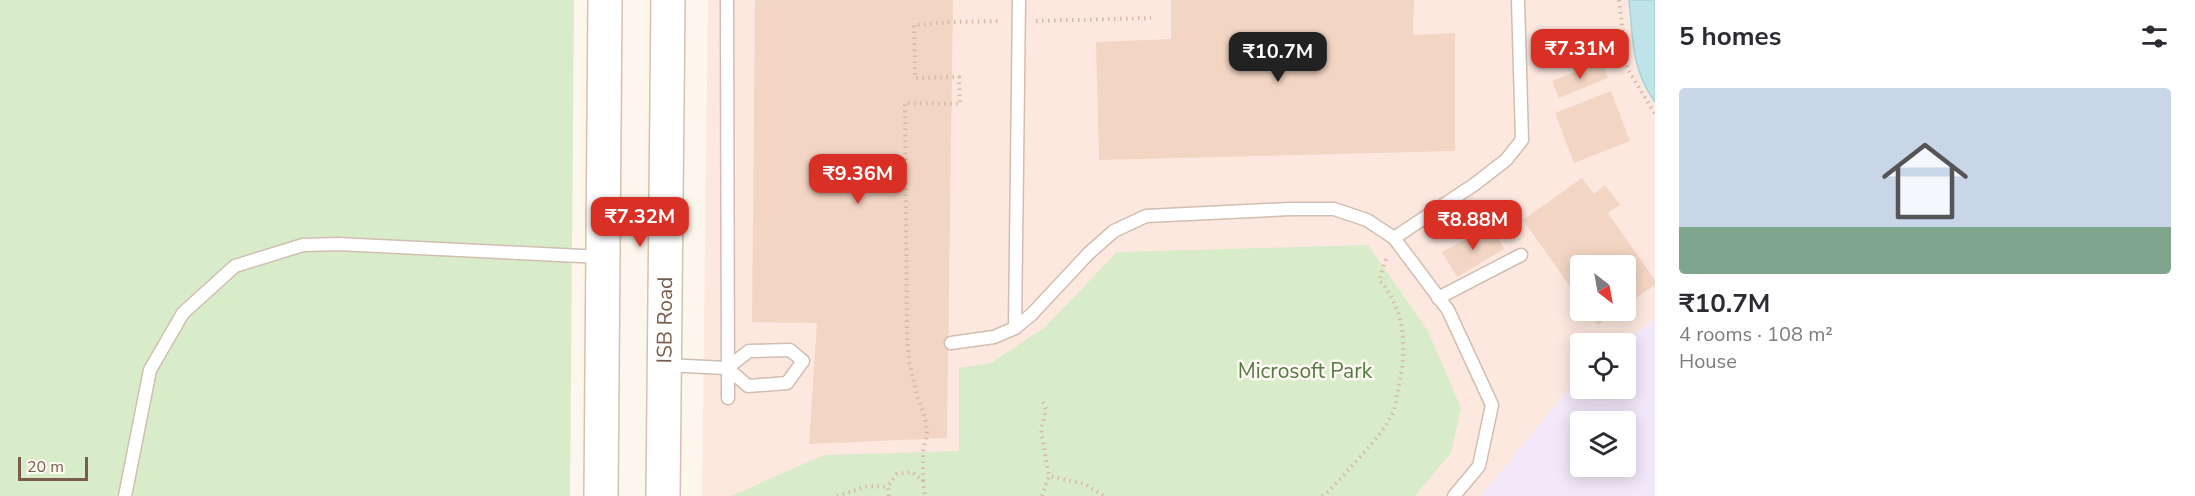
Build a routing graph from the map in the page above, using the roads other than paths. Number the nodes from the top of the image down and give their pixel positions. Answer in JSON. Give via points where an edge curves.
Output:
{"nodes":[{"id":1,"x":606,"y":0,"type":"edge"},
{"id":2,"x":668,"y":0,"type":"edge"},
{"id":3,"x":727,"y":0,"type":"edge"},
{"id":4,"x":1018,"y":0,"type":"edge"},
{"id":5,"x":1518,"y":0,"type":"edge"},
{"id":6,"x":1394,"y":238,"type":"junction"},
{"id":7,"x":1521,"y":255,"type":"dead end"},
{"id":8,"x":602,"y":257,"type":"junction"},
{"id":9,"x":1438,"y":298,"type":"junction"},
{"id":10,"x":1015,"y":328,"type":"junction"},
{"id":11,"x":951,"y":343,"type":"dead end"},
{"id":12,"x":664,"y":365,"type":"junction"},
{"id":13,"x":727,"y":368,"type":"junction"},
{"id":14,"x":728,"y":398,"type":"dead end"},
{"id":15,"x":125,"y":496,"type":"edge"},
{"id":16,"x":601,"y":496,"type":"edge"},
{"id":17,"x":663,"y":496,"type":"edge"},
{"id":18,"x":1454,"y":496,"type":"edge"}],
"edges":[{"from":1,"to":8,"type":"main road"},
{"from":2,"to":12,"type":"main road","name":"ISB Road"},
{"from":3,"to":13,"type":"lane"},
{"from":4,"to":10,"type":"lane"},
{"from":5,"to":6,"type":"lane","via":[[1521,140],[1506,160],[1475,184]]},
{"from":6,"to":9,"type":"lane"},
{"from":6,"to":10,"type":"lane","via":[[1367,220],[1335,209],[1146,216],[1114,231]]},
{"from":7,"to":9,"type":"lane"},
{"from":8,"to":15,"type":"lane","via":[[338,244],[303,245],[235,266],[183,313],[150,370]]},
{"from":8,"to":16,"type":"main road"},
{"from":9,"to":18,"type":"lane","via":[[1448,310],[1492,405],[1479,466]]},
{"from":10,"to":11,"type":"lane","via":[[994,337]]},
{"from":12,"to":13,"type":"lane"},
{"from":12,"to":17,"type":"main road","name":"ISB Road"},
{"from":13,"to":13,"type":"lane","via":[[749,351],[790,350],[806,361],[787,383],[773,385],[748,386]]},
{"from":13,"to":14,"type":"lane"}]}
